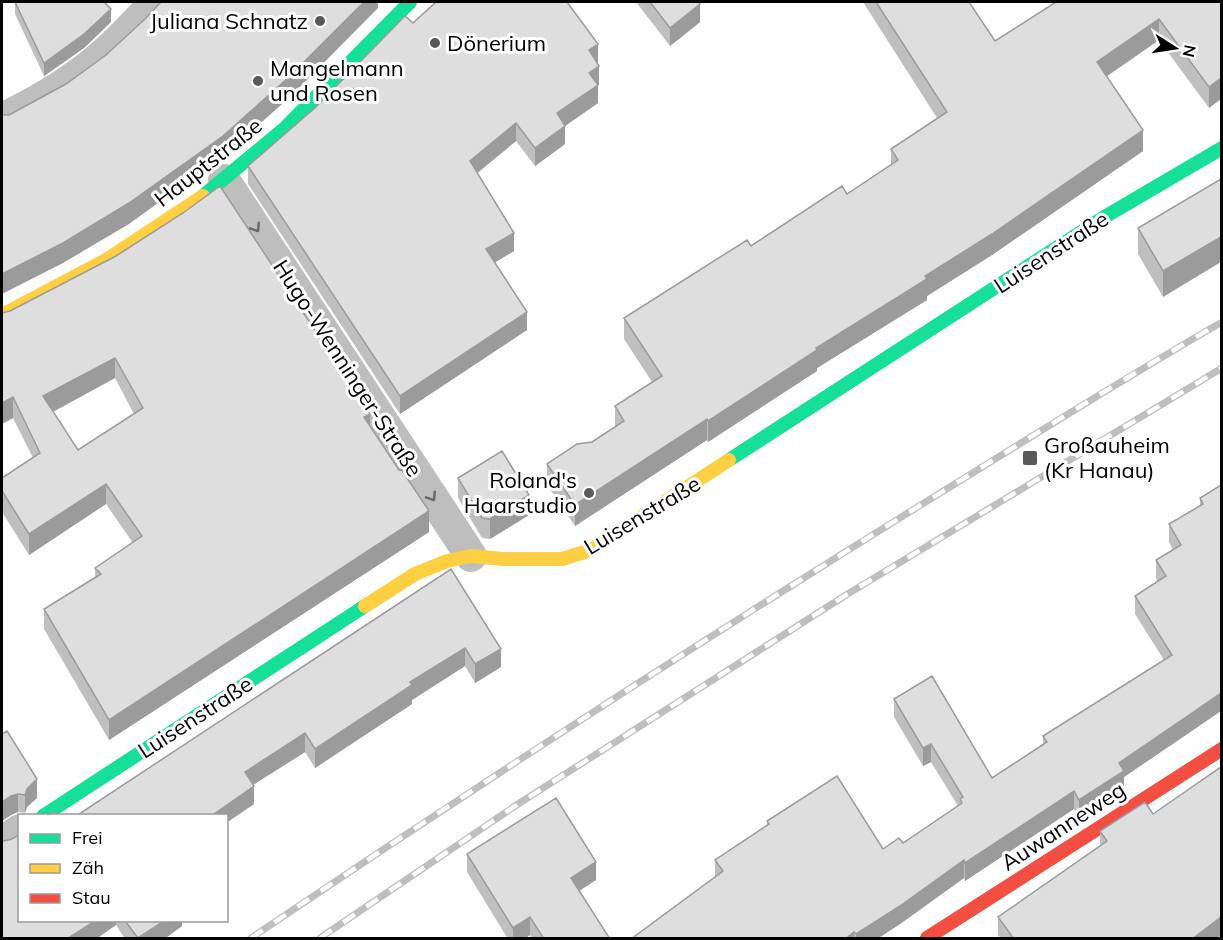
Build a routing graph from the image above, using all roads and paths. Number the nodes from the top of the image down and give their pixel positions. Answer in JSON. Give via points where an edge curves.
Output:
{"nodes":[{"id":1,"x":156,"y":2,"type":"edge"},
{"id":2,"x":410,"y":2,"type":"edge"},
{"id":3,"x":2,"y":119,"type":"edge"},
{"id":4,"x":1221,"y":148,"type":"edge"},
{"id":5,"x":225,"y":180,"type":"junction"},
{"id":6,"x":2,"y":315,"type":"edge"},
{"id":7,"x":471,"y":556,"type":"junction"},
{"id":8,"x":1221,"y":749,"type":"edge"},
{"id":9,"x":46,"y":814,"type":"edge"},
{"id":10,"x":18,"y":831,"type":"edge"},
{"id":11,"x":2,"y":842,"type":"edge"},
{"id":12,"x":933,"y":937,"type":"edge"}],
"edges":[{"from":1,"to":3,"type":"street","via":[[74,78]]},
{"from":2,"to":5,"type":"street","name":"Hauptstraße","via":[[300,113]]},
{"from":4,"to":7,"type":"street","name":"Luisenstraße","via":[[1101,219],[591,550],[562,559]]},
{"from":5,"to":6,"type":"street","name":"Hauptstraße","via":[[119,252]]},
{"from":5,"to":7,"type":"street","name":"Hugo-Wenninger-Straße","one_way":true},
{"from":7,"to":9,"type":"street","name":"Luisenstraße","via":[[415,574]]},
{"from":8,"to":12,"type":"street","name":"Auwanneweg"},
{"from":10,"to":11,"type":"street"}]}
